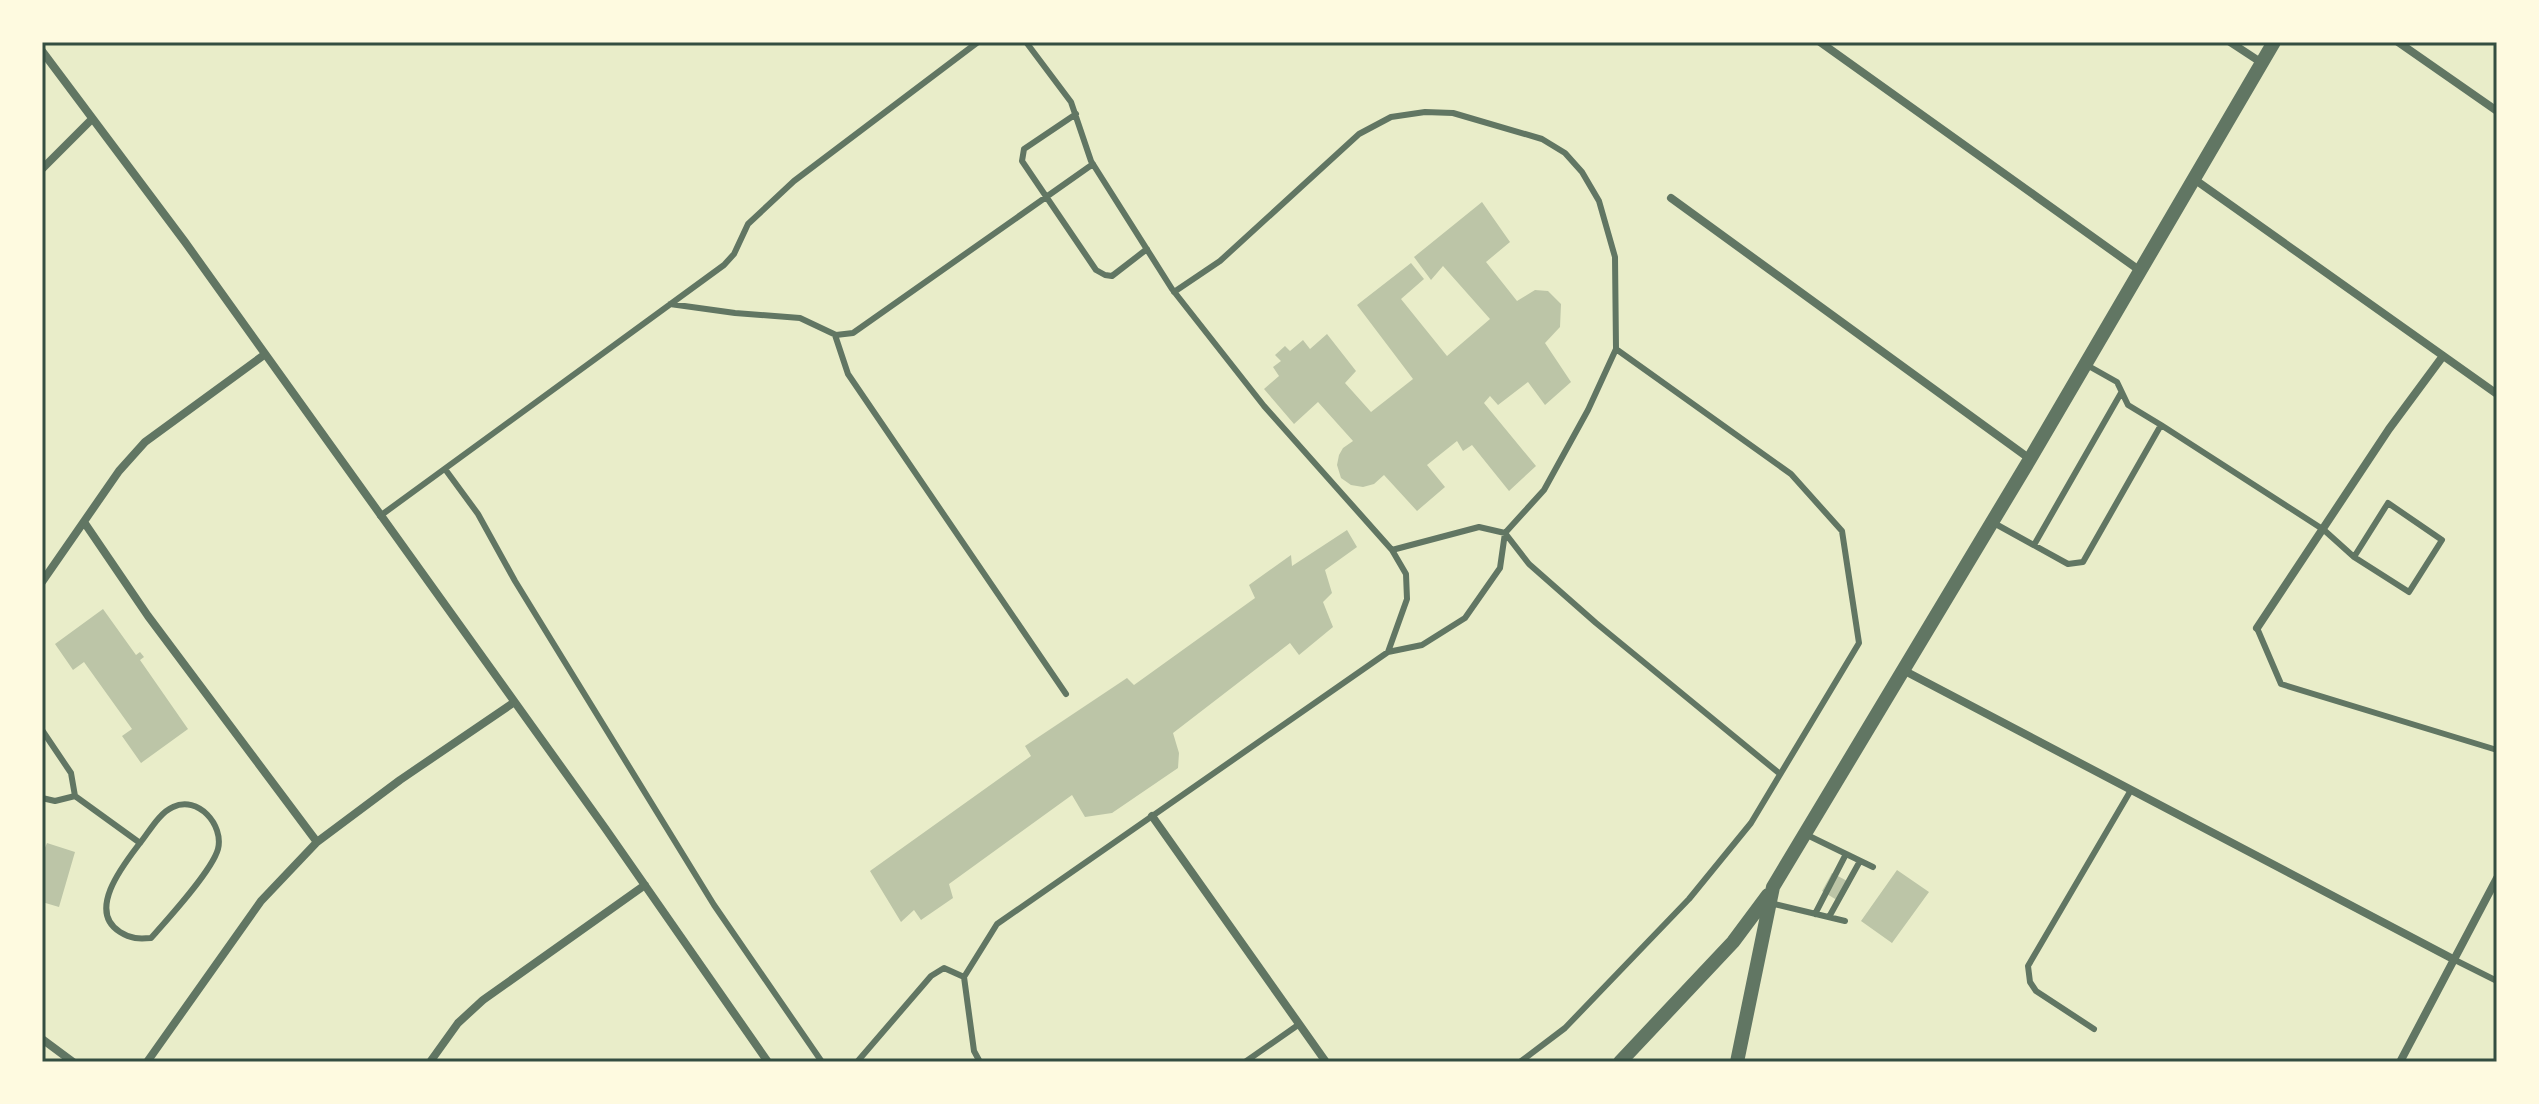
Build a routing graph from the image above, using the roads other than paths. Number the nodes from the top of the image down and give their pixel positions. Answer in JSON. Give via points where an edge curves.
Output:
{"nodes":[{"id":1,"x":978,"y":42,"type":"edge"},
{"id":2,"x":1026,"y":42,"type":"edge"},
{"id":3,"x":1820,"y":42,"type":"edge"},
{"id":4,"x":2230,"y":42,"type":"edge"},
{"id":5,"x":2274,"y":42,"type":"edge"},
{"id":6,"x":2398,"y":42,"type":"edge"},
{"id":7,"x":42,"y":51,"type":"edge"},
{"id":8,"x":2262,"y":63,"type":"junction"},
{"id":9,"x":2497,"y":111,"type":"edge"},
{"id":10,"x":1076,"y":114,"type":"junction"},
{"id":11,"x":92,"y":119,"type":"junction"},
{"id":12,"x":1093,"y":164,"type":"junction"},
{"id":13,"x":42,"y":169,"type":"edge"},
{"id":14,"x":2194,"y":179,"type":"junction"},
{"id":15,"x":1047,"y":197,"type":"junction"},
{"id":16,"x":1671,"y":198,"type":"dead end"},
{"id":17,"x":1147,"y":249,"type":"junction"},
{"id":18,"x":2139,"y":270,"type":"junction"},
{"id":19,"x":1174,"y":292,"type":"junction"},
{"id":20,"x":670,"y":304,"type":"junction"},
{"id":21,"x":834,"y":334,"type":"junction"},
{"id":22,"x":1616,"y":349,"type":"junction"},
{"id":23,"x":264,"y":355,"type":"junction"},
{"id":24,"x":2443,"y":356,"type":"junction"},
{"id":25,"x":2085,"y":364,"type":"junction"},
{"id":26,"x":2121,"y":393,"type":"junction"},
{"id":27,"x":2497,"y":394,"type":"edge"},
{"id":28,"x":2161,"y":425,"type":"junction"},
{"id":29,"x":2030,"y":459,"type":"junction"},
{"id":30,"x":445,"y":469,"type":"junction"},
{"id":31,"x":380,"y":516,"type":"junction"},
{"id":32,"x":84,"y":522,"type":"junction"},
{"id":33,"x":1992,"y":522,"type":"junction"},
{"id":34,"x":2324,"y":530,"type":"junction"},
{"id":35,"x":1505,"y":533,"type":"junction"},
{"id":36,"x":2034,"y":545,"type":"junction"},
{"id":37,"x":1392,"y":550,"type":"junction"},
{"id":38,"x":2354,"y":557,"type":"junction"},
{"id":39,"x":42,"y":582,"type":"edge"},
{"id":40,"x":2257,"y":628,"type":"joint"},
{"id":41,"x":1388,"y":652,"type":"junction"},
{"id":42,"x":1903,"y":670,"type":"junction"},
{"id":43,"x":1066,"y":694,"type":"dead end"},
{"id":44,"x":513,"y":703,"type":"junction"},
{"id":45,"x":42,"y":730,"type":"edge"},
{"id":46,"x":2497,"y":750,"type":"edge"},
{"id":47,"x":1780,"y":774,"type":"junction"},
{"id":48,"x":2131,"y":790,"type":"junction"},
{"id":49,"x":75,"y":796,"type":"junction"},
{"id":50,"x":42,"y":798,"type":"edge"},
{"id":51,"x":1152,"y":816,"type":"junction"},
{"id":52,"x":1805,"y":834,"type":"junction"},
{"id":53,"x":317,"y":842,"type":"junction"},
{"id":54,"x":140,"y":843,"type":"junction"},
{"id":55,"x":1846,"y":854,"type":"junction"},
{"id":56,"x":1860,"y":861,"type":"junction"},
{"id":57,"x":1873,"y":867,"type":"dead end"},
{"id":58,"x":2497,"y":878,"type":"edge"},
{"id":59,"x":645,"y":885,"type":"junction"},
{"id":60,"x":1773,"y":887,"type":"junction"},
{"id":61,"x":1770,"y":903,"type":"junction"},
{"id":62,"x":1815,"y":914,"type":"junction"},
{"id":63,"x":1829,"y":917,"type":"junction"},
{"id":64,"x":1845,"y":921,"type":"dead end"},
{"id":65,"x":2453,"y":959,"type":"junction"},
{"id":66,"x":964,"y":977,"type":"junction"},
{"id":67,"x":2497,"y":981,"type":"edge"},
{"id":68,"x":1298,"y":1025,"type":"junction"},
{"id":69,"x":2094,"y":1029,"type":"dead end"},
{"id":70,"x":42,"y":1039,"type":"edge"},
{"id":71,"x":73,"y":1062,"type":"edge"},
{"id":72,"x":147,"y":1062,"type":"edge"},
{"id":73,"x":430,"y":1062,"type":"edge"},
{"id":74,"x":768,"y":1062,"type":"edge"},
{"id":75,"x":822,"y":1062,"type":"edge"},
{"id":76,"x":857,"y":1062,"type":"edge"},
{"id":77,"x":980,"y":1062,"type":"edge"},
{"id":78,"x":1245,"y":1062,"type":"edge"},
{"id":79,"x":1326,"y":1062,"type":"edge"},
{"id":80,"x":1520,"y":1062,"type":"edge"},
{"id":81,"x":1620,"y":1062,"type":"edge"},
{"id":82,"x":1737,"y":1062,"type":"edge"},
{"id":83,"x":2400,"y":1062,"type":"edge"}],
"edges":[{"from":1,"to":20,"type":"lane","via":[[794,181],[748,224],[724,265]]},
{"from":2,"to":10,"type":"lane"},
{"from":3,"to":18,"type":"street"},
{"from":4,"to":8,"type":"street"},
{"from":5,"to":8,"type":"street"},
{"from":6,"to":9,"type":"street"},
{"from":7,"to":11,"type":"street"},
{"from":8,"to":14,"type":"street"},
{"from":10,"to":12,"type":"lane"},
{"from":10,"to":15,"type":"lane","via":[[1022,153]]},
{"from":11,"to":13,"type":"street"},
{"from":11,"to":23,"type":"street"},
{"from":12,"to":15,"type":"lane"},
{"from":12,"to":17,"type":"lane"},
{"from":14,"to":18,"type":"street"},
{"from":14,"to":24,"type":"street"},
{"from":15,"to":17,"type":"lane","via":[[1096,270],[1105,275],[1112,276]]},
{"from":15,"to":21,"type":"lane","via":[[853,333]]},
{"from":16,"to":29,"type":"street"},
{"from":17,"to":19,"type":"lane"},
{"from":18,"to":25,"type":"street"},
{"from":19,"to":22,"type":"lane","via":[[1220,261],[1359,134],[1391,117],[1453,113],[1542,139],[1582,172],[1599,201],[1615,257]]},
{"from":19,"to":37,"type":"lane","via":[[1264,406]]},
{"from":20,"to":21,"type":"lane","via":[[800,318]]},
{"from":20,"to":30,"type":"lane"},
{"from":21,"to":43,"type":"lane","via":[[848,374]]},
{"from":22,"to":35,"type":"lane","via":[[1544,490]]},
{"from":22,"to":47,"type":"lane","via":[[1791,474],[1842,531],[1859,643]]},
{"from":23,"to":31,"type":"street"},
{"from":23,"to":32,"type":"street","via":[[145,442]]},
{"from":24,"to":27,"type":"street"},
{"from":24,"to":34,"type":"street"},
{"from":25,"to":26,"type":"lane","via":[[2117,382]]},
{"from":25,"to":29,"type":"street"},
{"from":26,"to":28,"type":"lane","via":[[2128,405]]},
{"from":26,"to":36,"type":"lane"},
{"from":28,"to":34,"type":"lane"},
{"from":28,"to":36,"type":"lane","via":[[2083,562],[2068,564]]},
{"from":29,"to":33,"type":"street"},
{"from":30,"to":31,"type":"lane"},
{"from":30,"to":75,"type":"lane","via":[[478,514],[714,905]]},
{"from":31,"to":44,"type":"street"},
{"from":32,"to":39,"type":"street"},
{"from":32,"to":53,"type":"street"},
{"from":33,"to":36,"type":"lane"},
{"from":33,"to":42,"type":"street"},
{"from":34,"to":38,"type":"lane"},
{"from":34,"to":40,"type":"street"},
{"from":35,"to":37,"type":"lane","via":[[1479,527]]},
{"from":35,"to":41,"type":"lane","via":[[1500,568],[1465,618],[1422,645]]},
{"from":35,"to":47,"type":"lane","via":[[1551,584]]},
{"from":37,"to":41,"type":"lane","via":[[1406,574],[1407,599]]},
{"from":38,"to":38,"type":"lane","via":[[2409,592],[2442,540],[2388,503]]},
{"from":40,"to":46,"type":"lane","via":[[2281,684]]},
{"from":41,"to":51,"type":"lane"},
{"from":42,"to":48,"type":"street"},
{"from":42,"to":52,"type":"street"},
{"from":44,"to":53,"type":"street"},
{"from":44,"to":59,"type":"street"},
{"from":45,"to":49,"type":"lane","via":[[71,773]]},
{"from":47,"to":80,"type":"lane","via":[[1751,823],[1689,899],[1565,1028]]},
{"from":48,"to":65,"type":"street"},
{"from":48,"to":69,"type":"lane","via":[[2028,966],[2036,991]]},
{"from":49,"to":50,"type":"lane"},
{"from":49,"to":54,"type":"lane"},
{"from":51,"to":66,"type":"lane","via":[[997,924]]},
{"from":51,"to":68,"type":"street"},
{"from":52,"to":55,"type":"lane"},
{"from":52,"to":60,"type":"street"},
{"from":53,"to":72,"type":"street","via":[[261,901]]},
{"from":54,"to":54,"type":"lane","via":[[173,806],[199,808],[213,819],[218,835],[218,850],[187,897],[151,938],[137,939],[115,929],[106,903],[119,871]]},
{"from":55,"to":56,"type":"lane"},
{"from":55,"to":62,"type":"lane"},
{"from":56,"to":57,"type":"lane"},
{"from":56,"to":63,"type":"lane"},
{"from":58,"to":65,"type":"street"},
{"from":59,"to":73,"type":"street","via":[[483,1000],[458,1023]]},
{"from":59,"to":74,"type":"street"},
{"from":60,"to":61,"type":"street"},
{"from":60,"to":81,"type":"street","via":[[1733,942]]},
{"from":61,"to":62,"type":"lane"},
{"from":61,"to":82,"type":"street"},
{"from":62,"to":63,"type":"lane"},
{"from":63,"to":64,"type":"lane"},
{"from":65,"to":67,"type":"lane"},
{"from":65,"to":83,"type":"street"},
{"from":66,"to":76,"type":"lane","via":[[944,968],[931,976]]},
{"from":66,"to":77,"type":"lane"},
{"from":68,"to":78,"type":"lane"},
{"from":68,"to":79,"type":"street"},
{"from":70,"to":71,"type":"street"}]}
